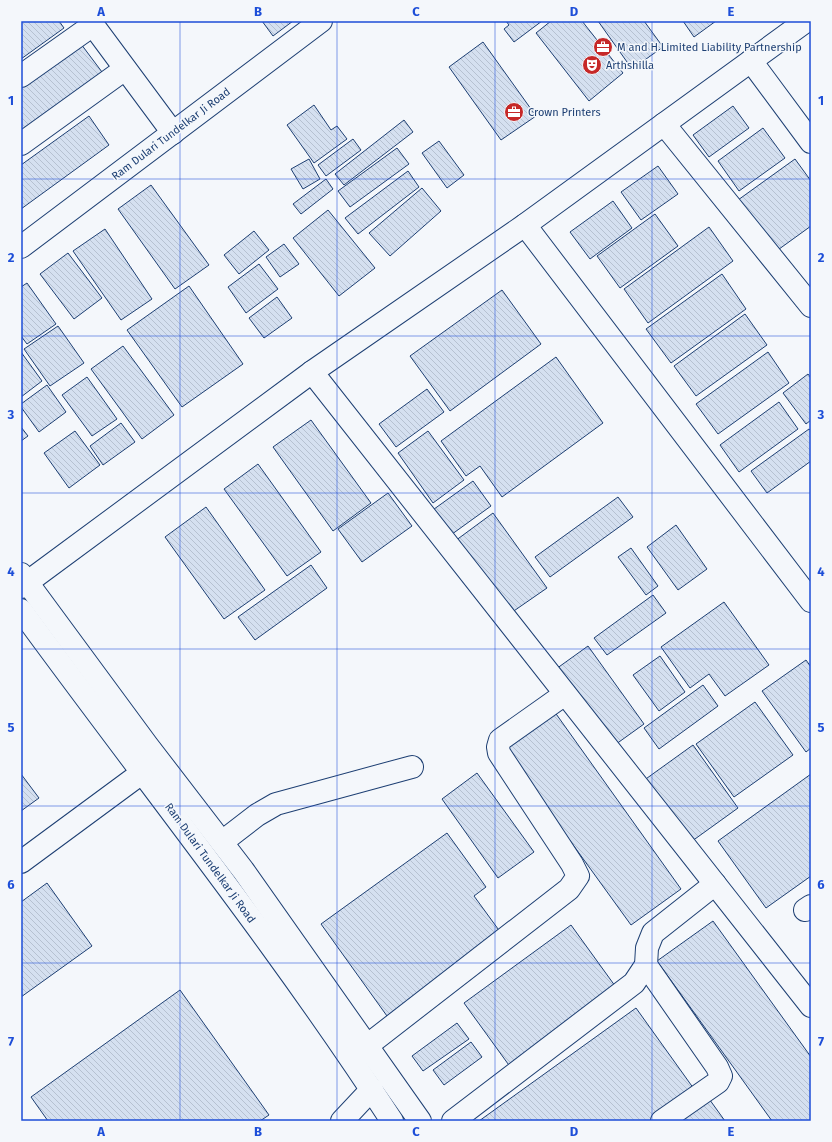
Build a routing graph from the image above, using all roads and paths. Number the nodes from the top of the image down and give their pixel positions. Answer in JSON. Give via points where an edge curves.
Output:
{"nodes":[{"id":1,"x":321,"y":21,"type":"edge"},
{"id":2,"x":806,"y":21,"type":"edge"},
{"id":3,"x":87,"y":22,"type":"edge"},
{"id":4,"x":751,"y":61,"type":"junction"},
{"id":5,"x":21,"y":63,"type":"edge"},
{"id":6,"x":125,"y":69,"type":"junction"},
{"id":7,"x":21,"y":76,"type":"edge"},
{"id":8,"x":664,"y":124,"type":"junction"},
{"id":9,"x":173,"y":133,"type":"junction"},
{"id":10,"x":811,"y":142,"type":"edge"},
{"id":11,"x":21,"y":144,"type":"edge"},
{"id":12,"x":525,"y":225,"type":"junction"},
{"id":13,"x":21,"y":248,"type":"edge"},
{"id":14,"x":811,"y":306,"type":"edge"},
{"id":15,"x":312,"y":372,"type":"junction"},
{"id":16,"x":23,"y":581,"type":"edge"},
{"id":17,"x":811,"y":601,"type":"edge"},
{"id":18,"x":21,"y":610,"type":"edge"},
{"id":19,"x":565,"y":694,"type":"junction"},
{"id":20,"x":412,"y":767,"type":"dead end"},
{"id":21,"x":143,"y":772,"type":"junction"},
{"id":22,"x":222,"y":842,"type":"junction"},
{"id":23,"x":21,"y":862,"type":"edge"},
{"id":24,"x":715,"y":884,"type":"junction"},
{"id":25,"x":646,"y":965,"type":"junction"},
{"id":26,"x":811,"y":1006,"type":"edge"},
{"id":27,"x":359,"y":1052,"type":"junction"},
{"id":28,"x":372,"y":1089,"type":"junction"},
{"id":29,"x":342,"y":1121,"type":"edge"},
{"id":30,"x":392,"y":1121,"type":"edge"},
{"id":31,"x":420,"y":1121,"type":"edge"},
{"id":32,"x":453,"y":1121,"type":"edge"},
{"id":33,"x":662,"y":1121,"type":"edge"}],
"edges":[{"from":1,"to":9,"type":"street","name":"Ram Dulari Tundelkar Ji Road"},
{"from":2,"to":4,"type":"street"},
{"from":3,"to":5,"type":"street"},
{"from":3,"to":6,"type":"street"},
{"from":3,"to":7,"type":"street"},
{"from":4,"to":8,"type":"street"},
{"from":4,"to":10,"type":"street"},
{"from":6,"to":9,"type":"street"},
{"from":6,"to":11,"type":"street"},
{"from":8,"to":12,"type":"street"},
{"from":8,"to":14,"type":"street"},
{"from":9,"to":13,"type":"street","name":"Ram Dulari Tundelkar Ji Road"},
{"from":12,"to":15,"type":"street"},
{"from":12,"to":17,"type":"street"},
{"from":15,"to":16,"type":"street"},
{"from":15,"to":19,"type":"street"},
{"from":16,"to":22,"type":"street","name":"Ram Dulari Tundelkar Ji Road"},
{"from":18,"to":21,"type":"street","name":"Ram Dulari Tundelkar Ji Road"},
{"from":19,"to":24,"type":"street"},
{"from":19,"to":27,"type":"street","via":[[500,740],[498,747],[499,753],[572,864],[578,876],[574,883]]},
{"from":20,"to":22,"type":"street","via":[[276,804]]},
{"from":21,"to":23,"type":"street"},
{"from":21,"to":27,"type":"street","name":"Ram Dulari Tundelkar Ji Road","via":[[303,990]]},
{"from":22,"to":27,"type":"street","name":"Ram Dulari Tundelkar Ji Road"},
{"from":24,"to":25,"type":"street","via":[[653,933],[647,948]]},
{"from":24,"to":26,"type":"street"},
{"from":25,"to":32,"type":"street","via":[[634,983]]},
{"from":25,"to":33,"type":"street","via":[[718,1067],[721,1076],[718,1082]]},
{"from":27,"to":28,"type":"street","name":"Ram Dulari Tundelkar Ji Road"},
{"from":27,"to":31,"type":"street"},
{"from":28,"to":29,"type":"street"},
{"from":28,"to":30,"type":"street","name":"Ram Dulari Tundelkar Ji Road"}]}
